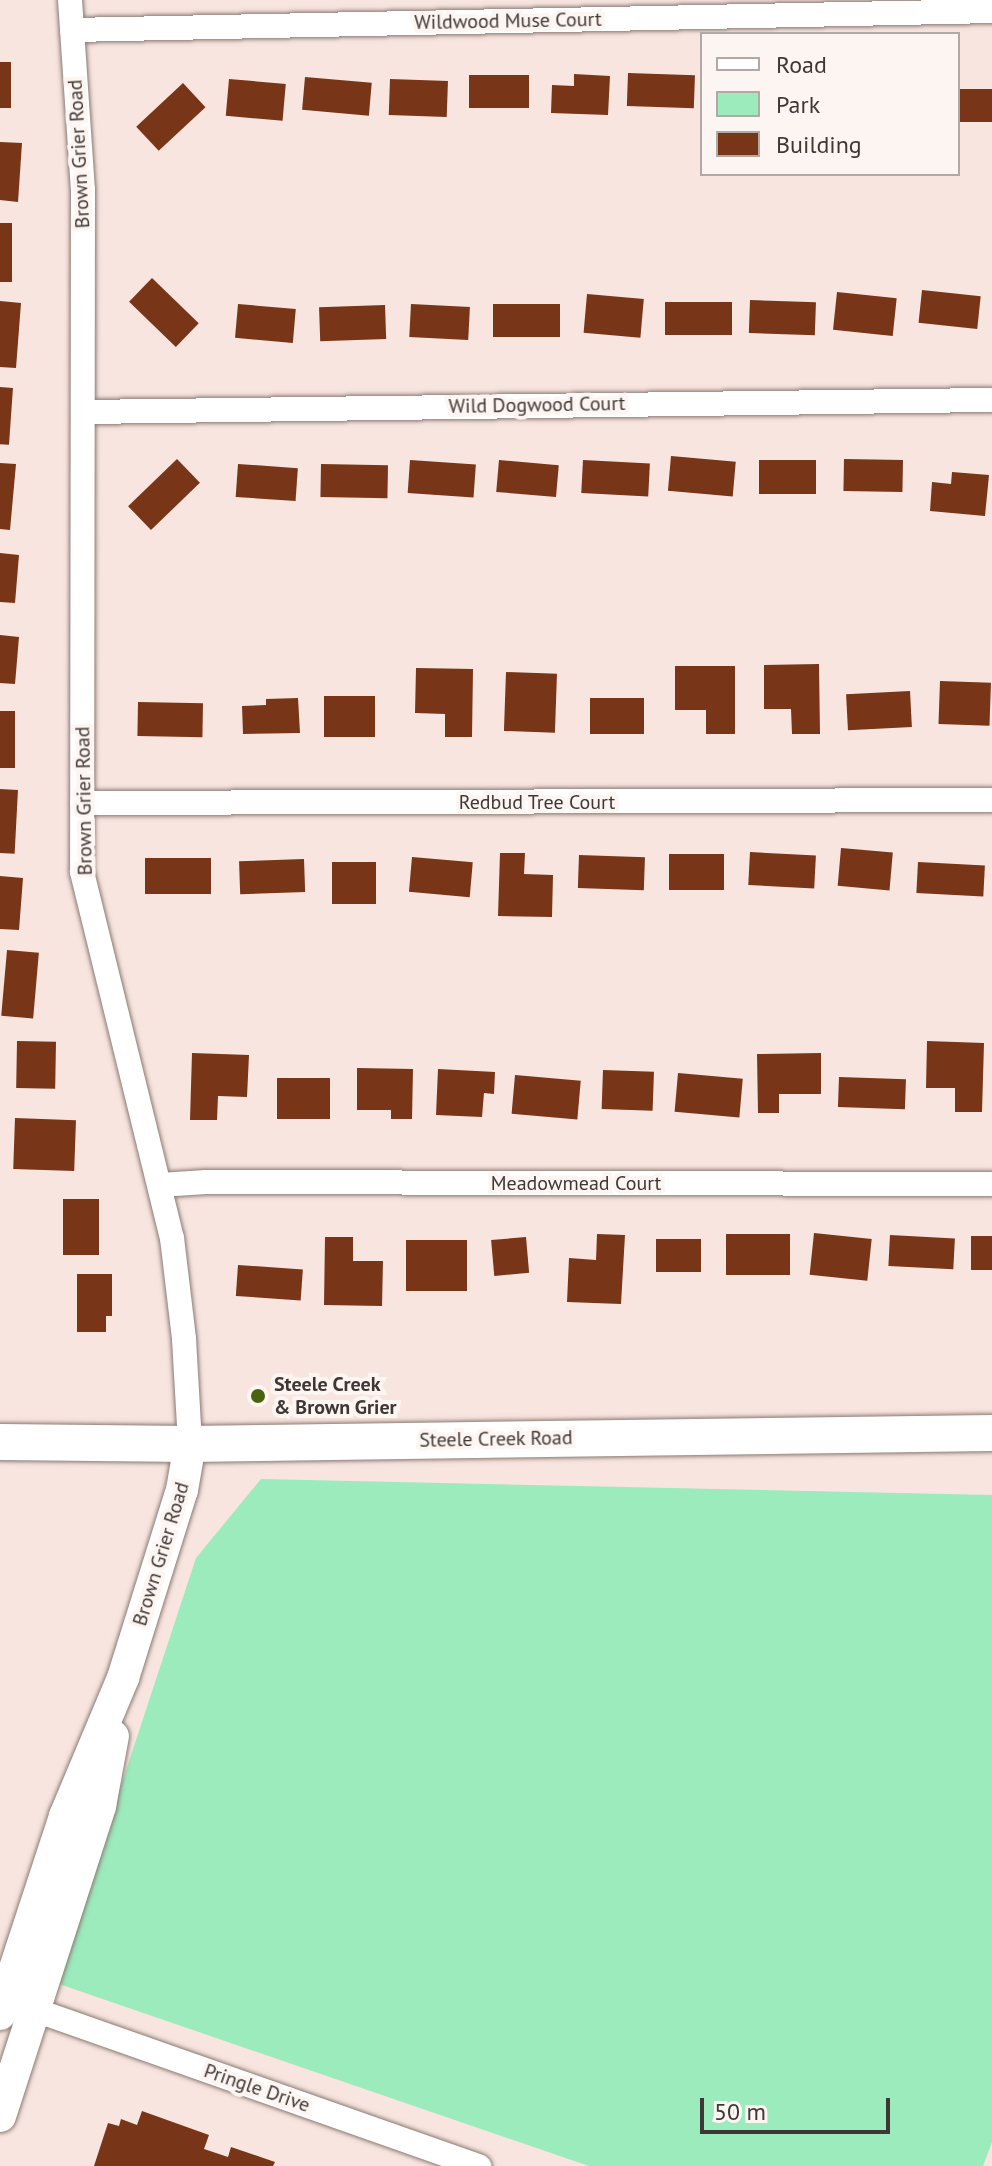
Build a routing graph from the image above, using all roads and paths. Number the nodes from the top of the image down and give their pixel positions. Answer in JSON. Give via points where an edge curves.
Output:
{"nodes":[{"id":1,"x":70,"y":0,"type":"edge"},
{"id":2,"x":992,"y":11,"type":"edge"},
{"id":3,"x":72,"y":30,"type":"junction"},
{"id":4,"x":992,"y":400,"type":"edge"},
{"id":5,"x":83,"y":412,"type":"junction"},
{"id":6,"x":992,"y":800,"type":"edge"},
{"id":7,"x":82,"y":803,"type":"junction"},
{"id":8,"x":992,"y":1184,"type":"edge"},
{"id":9,"x":160,"y":1185,"type":"junction"},
{"id":10,"x":992,"y":1433,"type":"edge"},
{"id":11,"x":0,"y":1442,"type":"edge"},
{"id":12,"x":190,"y":1444,"type":"junction"},
{"id":13,"x":123,"y":1678,"type":"junction"},
{"id":14,"x":35,"y":2010,"type":"junction"},
{"id":15,"x":0,"y":2014,"type":"edge"},
{"id":16,"x":0,"y":2116,"type":"edge"},
{"id":17,"x":465,"y":2164,"type":"edge"}],
"edges":[{"from":1,"to":3,"type":"street","name":"Brown Grier Road"},
{"from":2,"to":3,"type":"street","name":"Wildwood Muse Court"},
{"from":3,"to":5,"type":"street","name":"Brown Grier Road","via":[[83,189]]},
{"from":4,"to":5,"type":"street","name":"Wild Dogwood Court"},
{"from":5,"to":7,"type":"street","name":"Brown Grier Road"},
{"from":6,"to":7,"type":"street","name":"Redbud Tree Court"},
{"from":7,"to":9,"type":"street","name":"Brown Grier Road","via":[[82,872]]},
{"from":8,"to":9,"type":"street","name":"Meadowmead Court"},
{"from":9,"to":12,"type":"street","name":"Brown Grier Road","via":[[178,1276]]},
{"from":10,"to":12,"type":"main road","name":"Steele Creek Road"},
{"from":11,"to":12,"type":"main road","name":"Steele Creek Road"},
{"from":12,"to":13,"type":"main road","name":"Brown Grier Road","via":[[182,1490]]},
{"from":13,"to":14,"type":"main road","name":"Brown Grier Road","via":[[100,1806]]},
{"from":13,"to":15,"type":"main road","name":"Brown Grier Road","via":[[65,1816]]},
{"from":14,"to":16,"type":"main road","name":"Brown Grier Road"},
{"from":14,"to":17,"type":"street","name":"Pringle Drive"}]}
